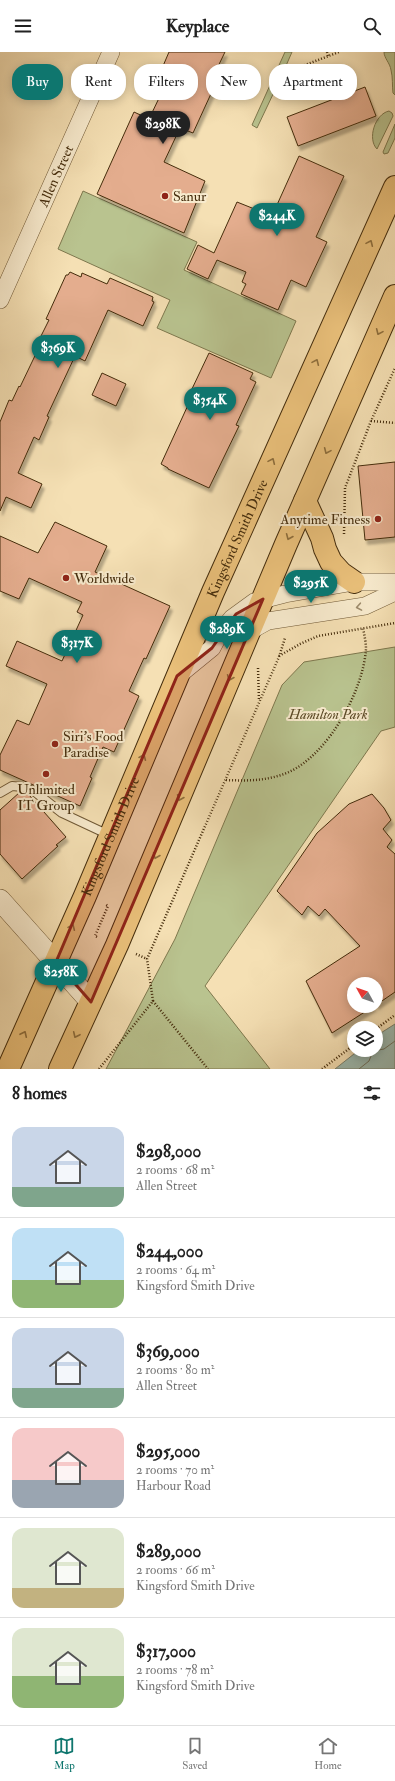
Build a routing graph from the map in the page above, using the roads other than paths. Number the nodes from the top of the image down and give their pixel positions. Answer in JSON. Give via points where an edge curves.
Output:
{"nodes":[{"id":1,"x":111,"y":52,"type":"edge"},
{"id":2,"x":395,"y":187,"type":"edge"},
{"id":3,"x":395,"y":296,"type":"edge"},
{"id":4,"x":0,"y":300,"type":"edge"},
{"id":5,"x":305,"y":501,"type":"junction"},
{"id":6,"x":354,"y":582,"type":"junction"},
{"id":7,"x":395,"y":582,"type":"edge"},
{"id":8,"x":395,"y":592,"type":"edge"},
{"id":9,"x":263,"y":599,"type":"junction"},
{"id":10,"x":250,"y":631,"type":"junction"},
{"id":11,"x":177,"y":676,"type":"junction"},
{"id":12,"x":0,"y":793,"type":"edge"},
{"id":13,"x":110,"y":836,"type":"junction"},
{"id":14,"x":0,"y":900,"type":"edge"},
{"id":15,"x":56,"y":962,"type":"junction"},
{"id":16,"x":91,"y":1002,"type":"junction"},
{"id":17,"x":8,"y":1069,"type":"edge"},
{"id":18,"x":60,"y":1069,"type":"edge"}],
"edges":[{"from":1,"to":4,"type":"street","name":"Allen Street"},
{"from":11,"to":2,"type":"highway","name":"Kingsford Smith Drive","one_way":true},
{"from":3,"to":5,"type":"highway","one_way":true},
{"from":5,"to":6,"type":"highway","via":[[331,562]]},
{"from":5,"to":9,"type":"highway","one_way":true},
{"from":6,"to":7,"type":"street"},
{"from":6,"to":9,"type":"street"},
{"from":8,"to":10,"type":"street","one_way":true,"via":[[365,606],[268,621]]},
{"from":9,"to":10,"type":"highway"},
{"from":9,"to":11,"type":"street","via":[[236,614],[223,628],[212,648]]},
{"from":10,"to":16,"type":"highway","one_way":true},
{"from":13,"to":11,"type":"highway","name":"Kingsford Smith Drive","one_way":true},
{"from":12,"to":13,"type":"lane","via":[[12,786],[23,786],[62,813]]},
{"from":15,"to":13,"type":"highway","name":"Kingsford Smith Drive","one_way":true},
{"from":14,"to":15,"type":"street"},
{"from":15,"to":16,"type":"street"},
{"from":17,"to":15,"type":"highway","name":"Kingsford Smith Drive","one_way":true},
{"from":16,"to":18,"type":"highway","one_way":true}]}
